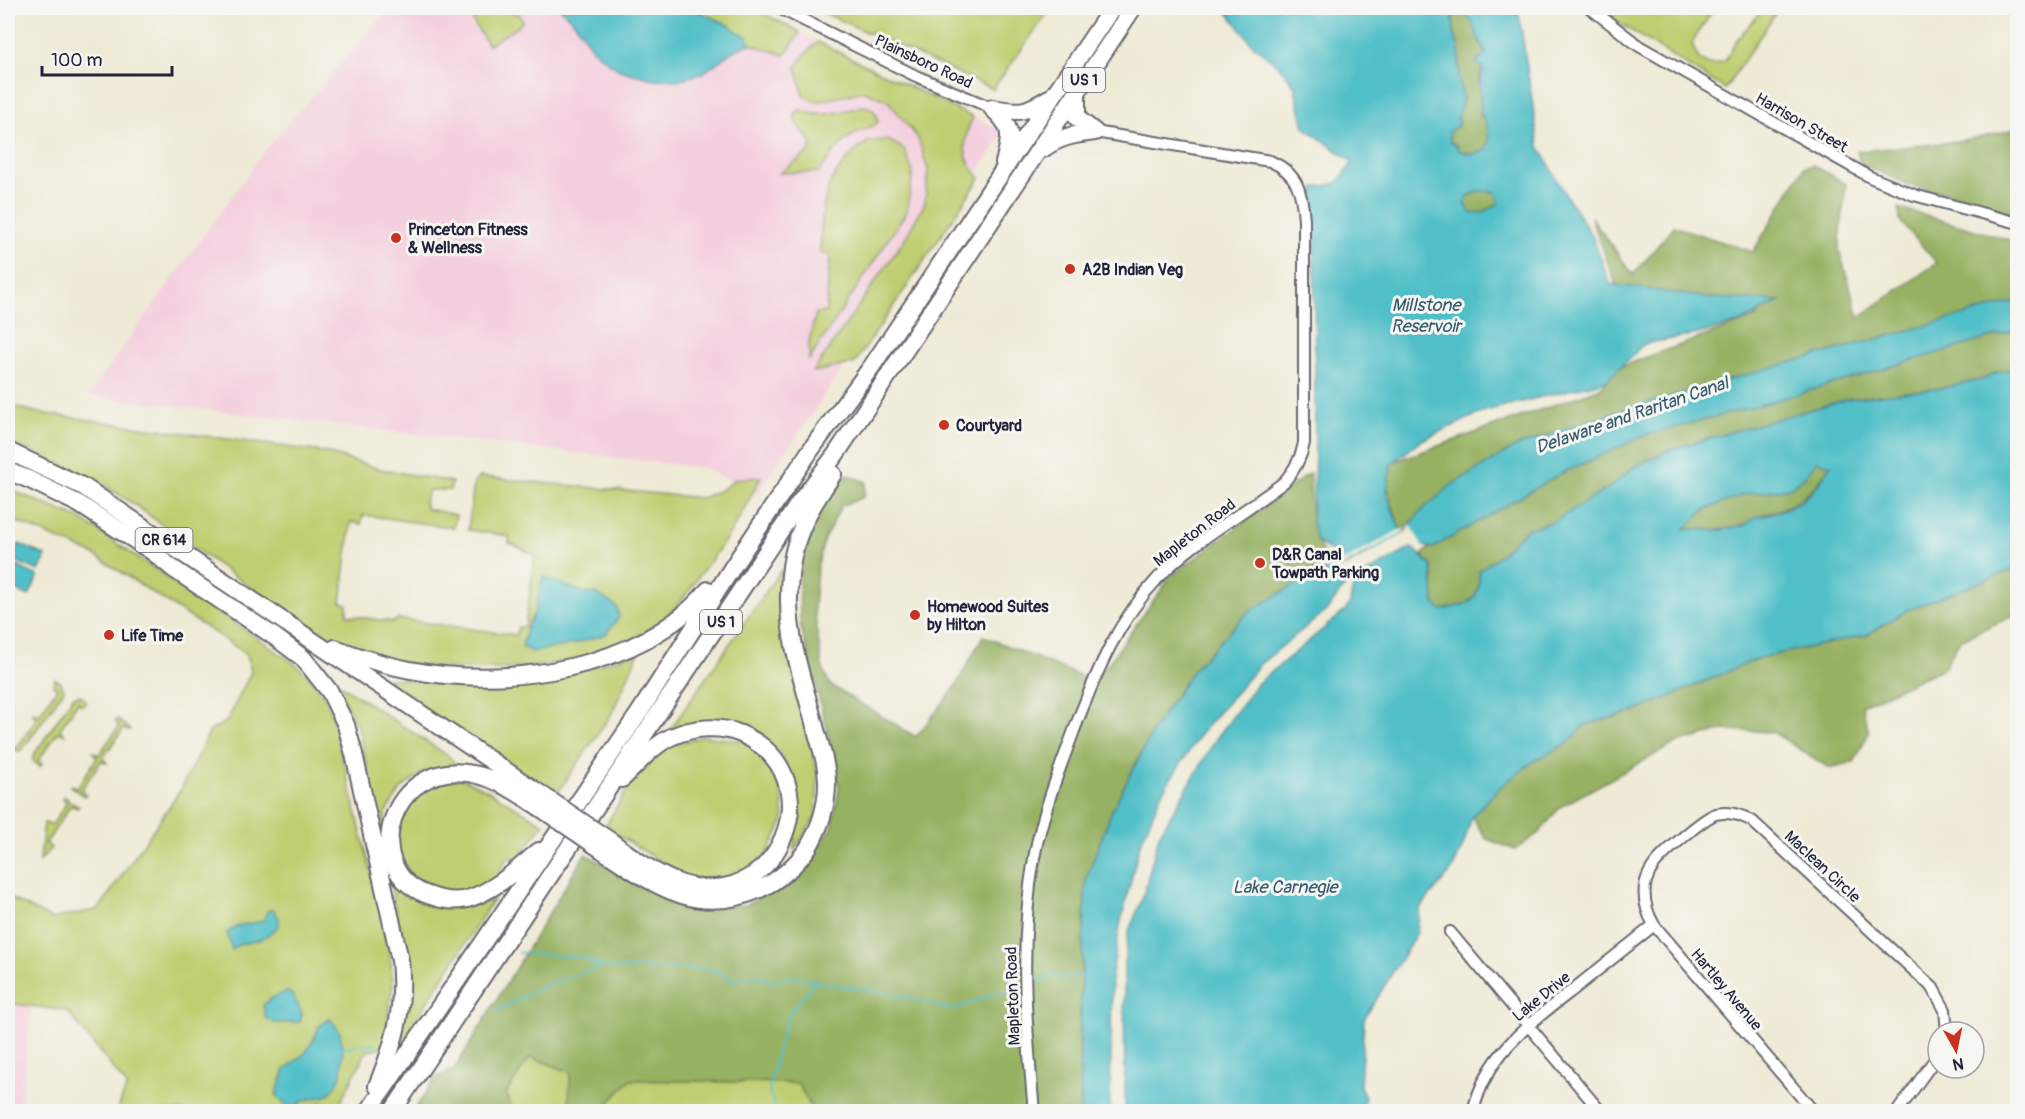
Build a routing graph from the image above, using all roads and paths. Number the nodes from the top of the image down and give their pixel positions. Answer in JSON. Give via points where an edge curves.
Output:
{"nodes":[{"id":1,"x":779,"y":8,"type":"edge"},
{"id":2,"x":1112,"y":8,"type":"edge"},
{"id":3,"x":1133,"y":8,"type":"edge"},
{"id":4,"x":1590,"y":8,"type":"edge"},
{"id":5,"x":1077,"y":90,"type":"junction"},
{"id":6,"x":1053,"y":96,"type":"junction"},
{"id":7,"x":992,"y":108,"type":"junction"},
{"id":8,"x":1095,"y":132,"type":"junction"},
{"id":9,"x":1038,"y":153,"type":"junction"},
{"id":10,"x":1000,"y":177,"type":"junction"},
{"id":11,"x":2018,"y":223,"type":"edge"},
{"id":12,"x":8,"y":452,"type":"edge"},
{"id":13,"x":836,"y":454,"type":"junction"},
{"id":14,"x":8,"y":471,"type":"edge"},
{"id":15,"x":153,"y":552,"type":"junction"},
{"id":16,"x":734,"y":565,"type":"junction"},
{"id":17,"x":314,"y":641,"type":"junction"},
{"id":18,"x":608,"y":791,"type":"junction"},
{"id":19,"x":523,"y":796,"type":"junction"},
{"id":20,"x":542,"y":802,"type":"junction"},
{"id":21,"x":552,"y":841,"type":"junction"},
{"id":22,"x":605,"y":845,"type":"junction"},
{"id":23,"x":1648,"y":874,"type":"joint"},
{"id":24,"x":1654,"y":926,"type":"junction"},
{"id":25,"x":1450,"y":932,"type":"dead end"},
{"id":26,"x":1946,"y":1020,"type":"edge"},
{"id":27,"x":1528,"y":1025,"type":"junction"},
{"id":28,"x":1926,"y":1072,"type":"edge"},
{"id":29,"x":367,"y":1112,"type":"edge"},
{"id":30,"x":392,"y":1112,"type":"edge"},
{"id":31,"x":1034,"y":1112,"type":"edge"},
{"id":32,"x":1473,"y":1112,"type":"edge"},
{"id":33,"x":1601,"y":1112,"type":"edge"},
{"id":34,"x":1814,"y":1112,"type":"edge"},
{"id":35,"x":1898,"y":1112,"type":"edge"}],
"edges":[{"from":1,"to":7,"type":"street","name":"Plainsboro Road","via":[[915,76]]},
{"from":2,"to":6,"type":"highway","number":"US 1"},
{"from":3,"to":5,"type":"highway","number":"US 1"},
{"from":4,"to":11,"type":"street","name":"Harrison Street","via":[[1639,46],[1870,177],[1914,195]]},
{"from":5,"to":8,"type":"highway","via":[[1077,118]]},
{"from":5,"to":9,"type":"highway","number":"US 1"},
{"from":6,"to":7,"type":"highway","via":[[1025,111]]},
{"from":6,"to":10,"type":"highway","number":"US 1"},
{"from":7,"to":10,"type":"highway","via":[[1009,126]]},
{"from":8,"to":9,"type":"highway","via":[[1066,136]]},
{"from":8,"to":31,"type":"street","name":"Mapleton Road","via":[[1270,161],[1287,170],[1298,185],[1304,220],[1304,443],[1302,457],[1284,482],[1188,551],[1159,577],[1128,615],[1104,655],[1058,771],[1030,888],[1024,992]]},
{"from":9,"to":13,"type":"highway","number":"US 1"},
{"from":10,"to":16,"type":"highway","number":"US 1"},
{"from":12,"to":17,"type":"highway","number":"CR 614","via":[[84,487]]},
{"from":13,"to":18,"type":"highway","number":"US 1","via":[[799,503]]},
{"from":13,"to":22,"type":"highway","via":[[835,470],[804,521],[790,573],[792,638],[827,780],[816,835],[802,856],[772,883],[739,897],[712,900],[666,890],[636,873]]},
{"from":14,"to":15,"type":"highway","number":"CR 614","via":[[79,504]]},
{"from":15,"to":19,"type":"highway","via":[[179,564]]},
{"from":15,"to":29,"type":"highway","via":[[303,658],[330,692],[346,725],[401,975],[395,1037]]},
{"from":16,"to":17,"type":"highway","via":[[688,612],[644,641],[567,667],[497,676],[431,674]]},
{"from":16,"to":21,"type":"highway","number":"US 1"},
{"from":17,"to":20,"type":"highway"},
{"from":18,"to":22,"type":"highway","via":[[669,738],[716,728],[736,732],[767,751],[784,777],[789,805],[787,826],[775,854],[751,877],[717,888],[675,881]]},
{"from":18,"to":30,"type":"highway","number":"US 1"},
{"from":19,"to":20,"type":"highway"},
{"from":19,"to":21,"type":"highway","via":[[462,772],[421,782],[400,802],[392,822],[390,849],[396,868],[425,894],[452,901],[466,899],[497,885]]},
{"from":20,"to":22,"type":"highway","bridge":true},
{"from":21,"to":29,"type":"highway","number":"US 1"},
{"from":23,"to":24,"type":"street","name":"Hartley Avenue","via":[[1645,906]]},
{"from":23,"to":26,"type":"street","name":"Maclean Circle","via":[[1705,819],[1723,813],[1744,816],[1933,988],[1941,998]]},
{"from":24,"to":27,"type":"street","name":"Lake Drive"},
{"from":24,"to":34,"type":"street","name":"Hartley Avenue"},
{"from":25,"to":27,"type":"street"},
{"from":27,"to":32,"type":"street","name":"Lake Drive","via":[[1493,1064]]},
{"from":27,"to":33,"type":"street"},
{"from":28,"to":35,"type":"street"}]}
